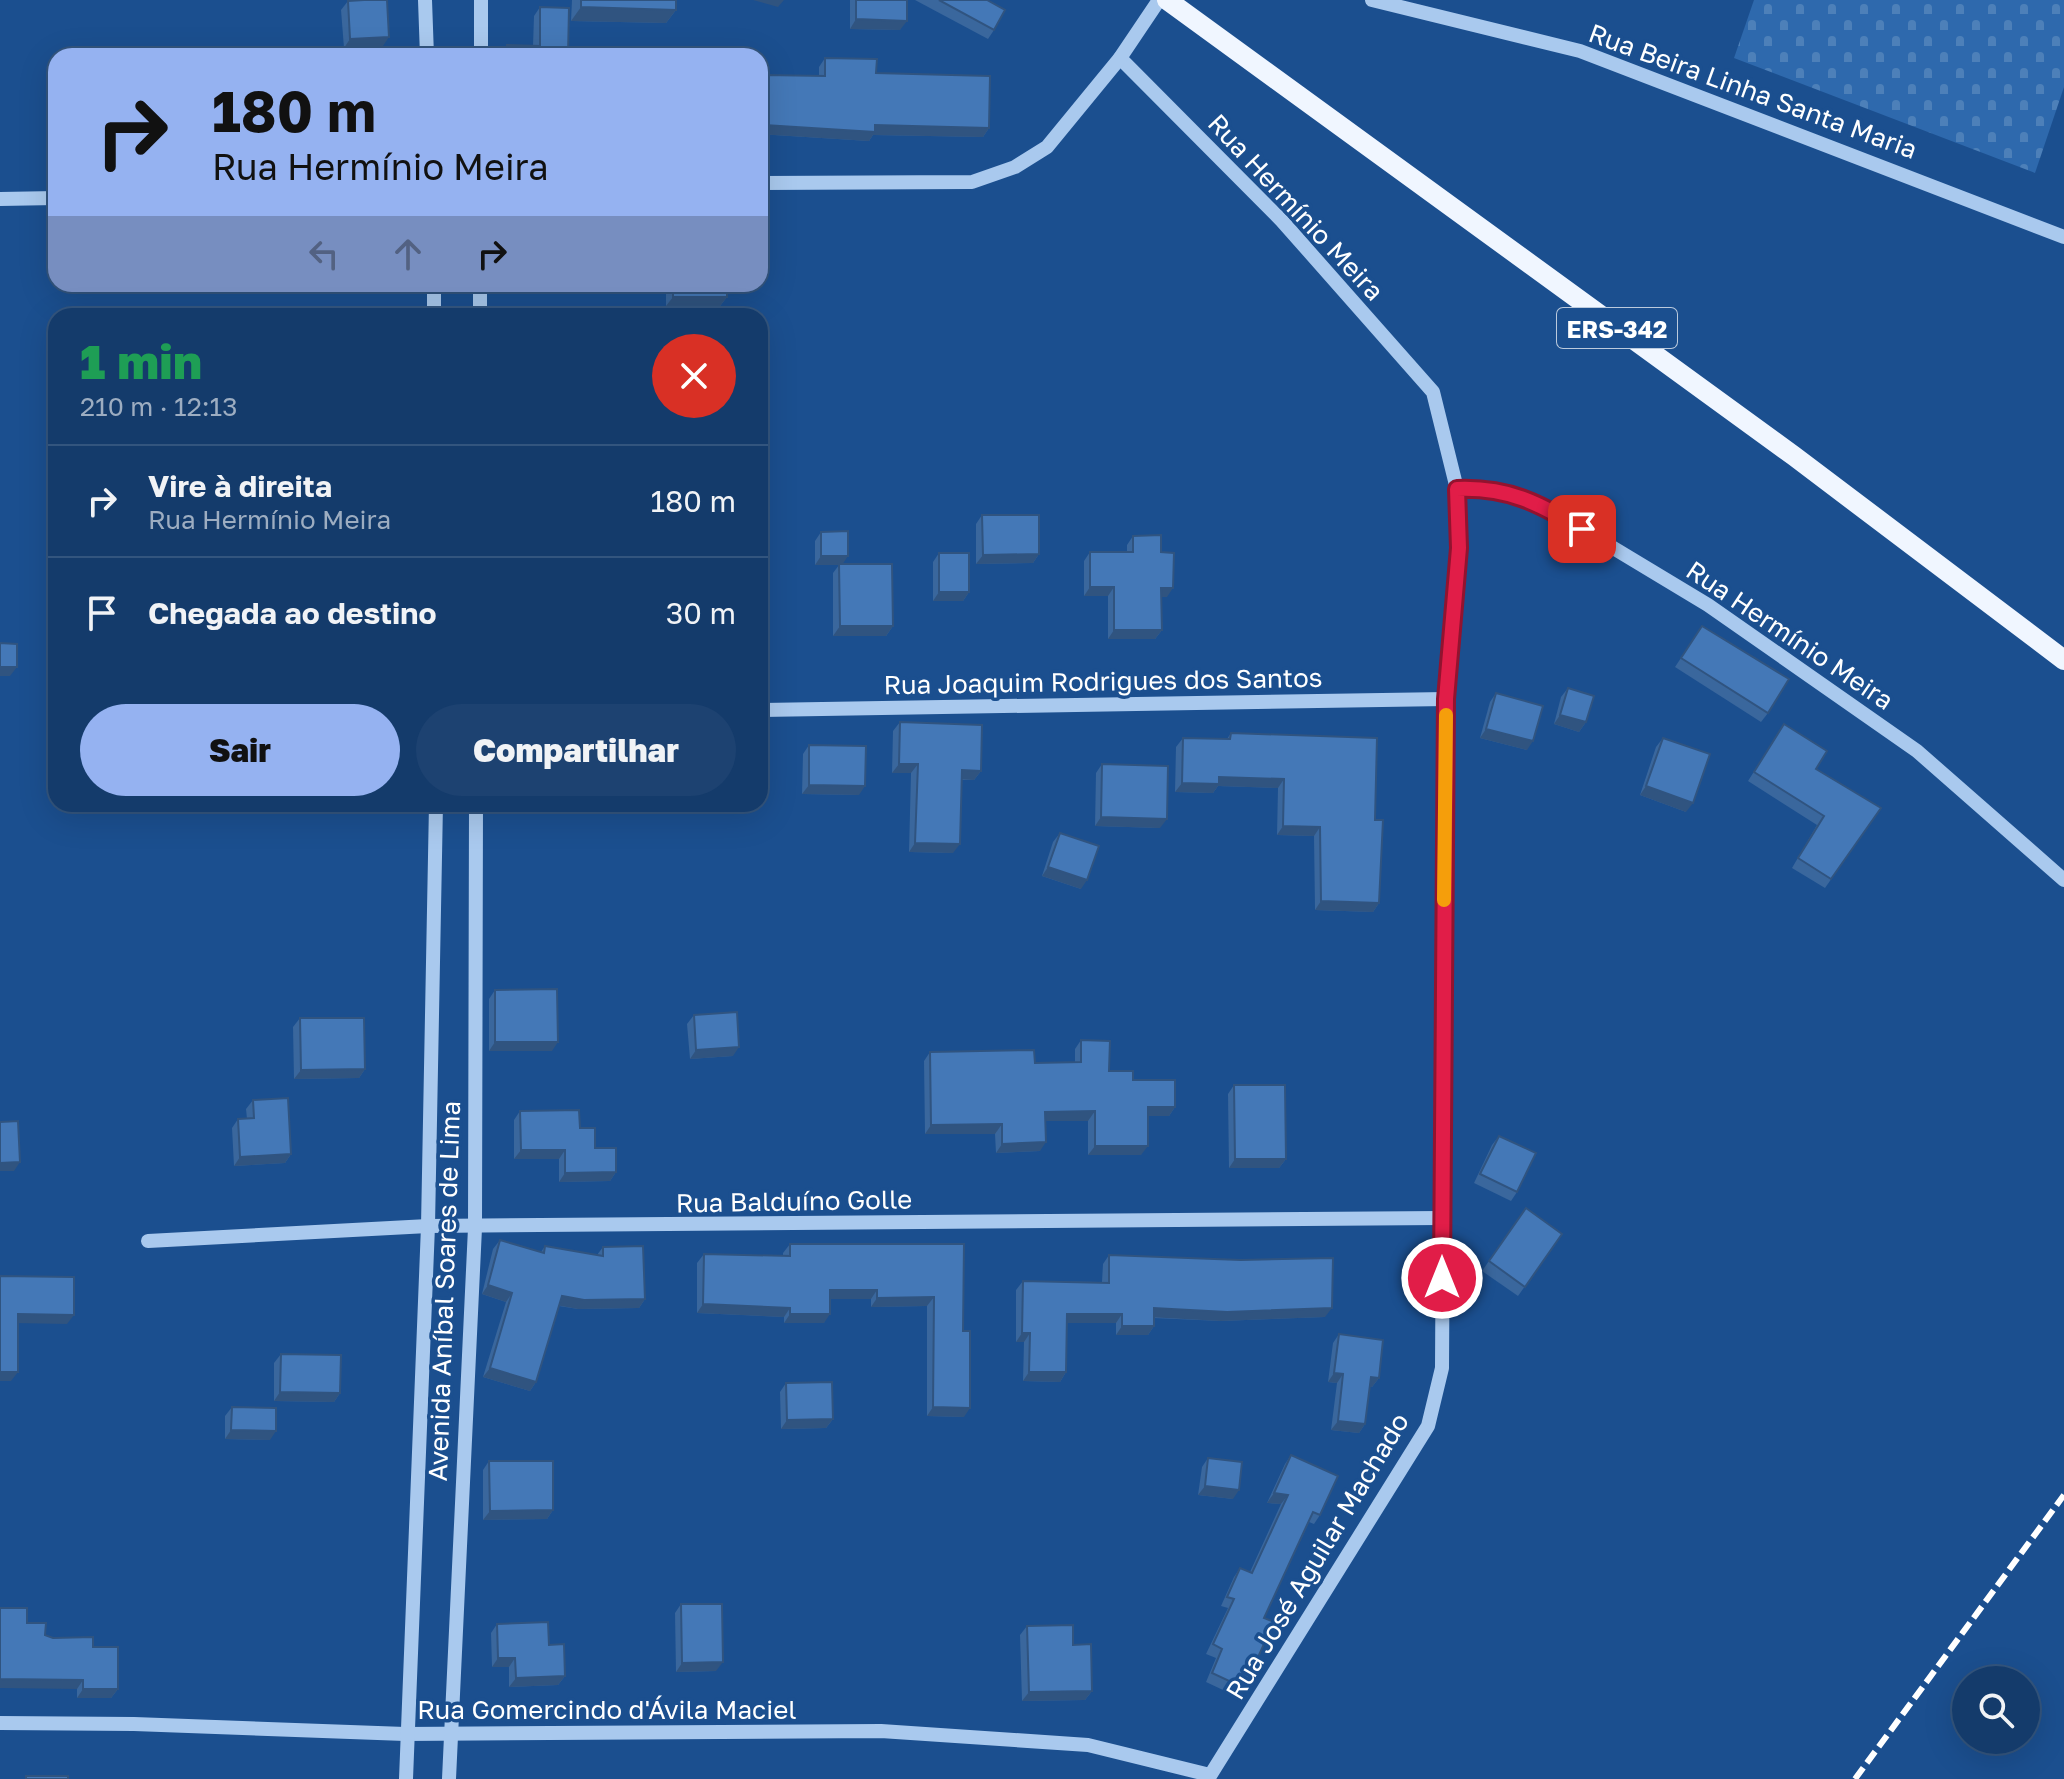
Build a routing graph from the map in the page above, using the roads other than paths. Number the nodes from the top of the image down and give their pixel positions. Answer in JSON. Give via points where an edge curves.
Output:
{"nodes":[{"id":1,"x":425,"y":0,"type":"edge"},
{"id":2,"x":481,"y":0,"type":"edge"},
{"id":3,"x":1159,"y":0,"type":"edge"},
{"id":4,"x":1167,"y":0,"type":"edge"},
{"id":5,"x":1372,"y":0,"type":"edge"},
{"id":6,"x":1440,"y":0,"type":"edge"},
{"id":7,"x":1424,"y":13,"type":"junction"},
{"id":8,"x":427,"y":48,"type":"edge"},
{"id":9,"x":481,"y":48,"type":"edge"},
{"id":10,"x":1120,"y":58,"type":"junction"},
{"id":11,"x":768,"y":183,"type":"edge"},
{"id":12,"x":48,"y":198,"type":"edge"},
{"id":13,"x":0,"y":199,"type":"edge"},
{"id":14,"x":2064,"y":237,"type":"edge"},
{"id":15,"x":1433,"y":392,"type":"joint"},
{"id":16,"x":1457,"y":489,"type":"junction"},
{"id":17,"x":2064,"y":660,"type":"edge"},
{"id":18,"x":1446,"y":699,"type":"junction"},
{"id":19,"x":768,"y":710,"type":"edge"},
{"id":20,"x":436,"y":812,"type":"edge"},
{"id":21,"x":476,"y":812,"type":"edge"},
{"id":22,"x":2064,"y":880,"type":"edge"},
{"id":23,"x":1441,"y":1218,"type":"junction"},
{"id":24,"x":428,"y":1226,"type":"junction"},
{"id":25,"x":475,"y":1228,"type":"junction"},
{"id":26,"x":148,"y":1241,"type":"dead end"},
{"id":27,"x":0,"y":1723,"type":"edge"},
{"id":28,"x":448,"y":1733,"type":"junction"},
{"id":29,"x":405,"y":1734,"type":"junction"},
{"id":30,"x":1209,"y":1777,"type":"edge"},
{"id":31,"x":406,"y":1779,"type":"edge"},
{"id":32,"x":449,"y":1779,"type":"edge"}],
"edges":[{"from":1,"to":8,"type":"street"},
{"from":2,"to":9,"type":"street"},
{"from":3,"to":10,"type":"street"},
{"from":4,"to":17,"type":"main road","number":"ERS-342","via":[[1794,456]]},
{"from":5,"to":7,"type":"street","name":"Rua Beira Linha Santa Maria"},
{"from":6,"to":7,"type":"street"},
{"from":7,"to":14,"type":"street","name":"Rua Beira Linha Santa Maria","via":[[1580,51]]},
{"from":10,"to":11,"type":"street","via":[[1047,147],[1015,167],[972,182]]},
{"from":10,"to":15,"type":"street","name":"Rua Hermínio Meira","via":[[1282,221]]},
{"from":12,"to":13,"type":"street"},
{"from":15,"to":16,"type":"street","name":"Rua José Aguilar Machado"},
{"from":16,"to":18,"type":"street","name":"Rua José Aguilar Machado","via":[[1459,548]]},
{"from":16,"to":22,"type":"street","name":"Rua Hermínio Meira","via":[[1489,488],[1517,495],[1708,605],[1917,751]]},
{"from":18,"to":19,"type":"street","name":"Rua Joaquim Rodrigues dos Santos"},
{"from":18,"to":23,"type":"street","name":"Rua José Aguilar Machado"},
{"from":20,"to":24,"type":"street","name":"Avenida Aníbal Soares de Lima"},
{"from":21,"to":25,"type":"street","name":"Avenida Aníbal Soares de Lima"},
{"from":23,"to":25,"type":"street","name":"Rua Balduíno Golle"},
{"from":23,"to":30,"type":"street","name":"Rua José Aguilar Machado","via":[[1442,1368],[1428,1426]]},
{"from":24,"to":25,"type":"street","name":"Rua Balduíno Golle"},
{"from":24,"to":26,"type":"street","name":"Rua Balduíno Golle"},
{"from":24,"to":29,"type":"street","name":"Avenida Aníbal Soares de Lima"},
{"from":25,"to":28,"type":"street","name":"Avenida Aníbal Soares de Lima"},
{"from":27,"to":29,"type":"street","name":"Rua Gomercindo d'Ávila Maciel"},
{"from":28,"to":29,"type":"street","name":"Rua Gomercindo d'Ávila Maciel"},
{"from":28,"to":30,"type":"street","name":"Rua Gomercindo d'Ávila Maciel","via":[[881,1731],[1088,1745]]},
{"from":28,"to":32,"type":"street","name":"Avenida Aníbal Soares de Lima"},
{"from":29,"to":31,"type":"street","name":"Avenida Aníbal Soares de Lima"}]}
